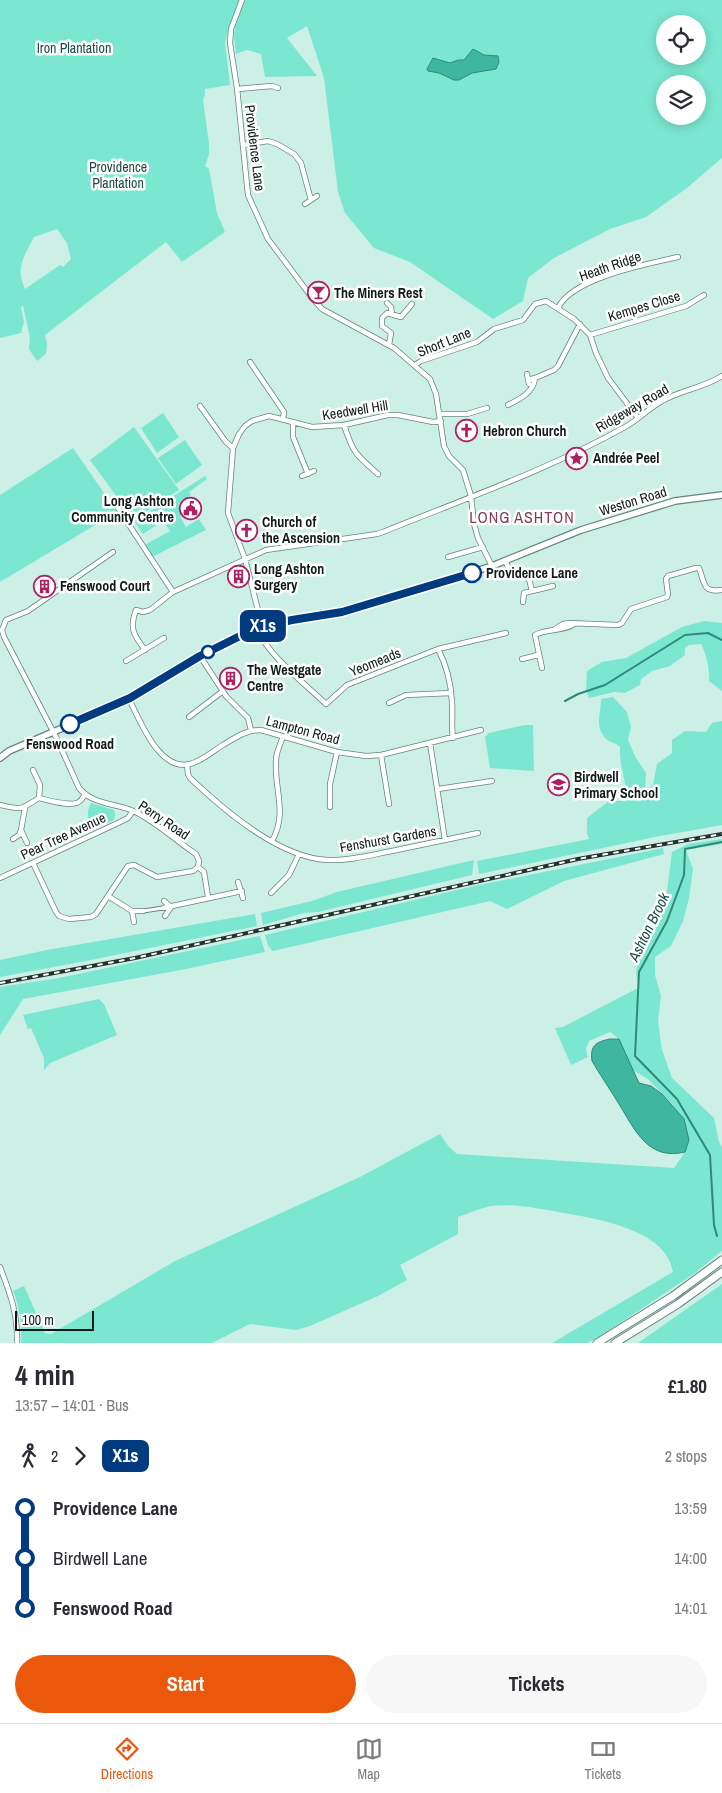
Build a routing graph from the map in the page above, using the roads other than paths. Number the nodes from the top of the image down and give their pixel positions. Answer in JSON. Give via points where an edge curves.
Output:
{"nodes":[{"id":1,"x":242,"y":0,"type":"edge"},
{"id":2,"x":278,"y":88,"type":"dead end"},
{"id":3,"x":237,"y":89,"type":"junction"},
{"id":4,"x":243,"y":145,"type":"junction"},
{"id":5,"x":317,"y":196,"type":"dead end"},
{"id":6,"x":311,"y":200,"type":"junction"},
{"id":7,"x":305,"y":204,"type":"dead end"},
{"id":8,"x":678,"y":257,"type":"dead end"},
{"id":9,"x":704,"y":295,"type":"dead end"},
{"id":10,"x":387,"y":303,"type":"dead end"},
{"id":11,"x":412,"y":304,"type":"dead end"},
{"id":12,"x":402,"y":306,"type":"dead end"},
{"id":13,"x":558,"y":308,"type":"junction"},
{"id":14,"x":407,"y":310,"type":"junction"},
{"id":15,"x":392,"y":314,"type":"junction"},
{"id":16,"x":580,"y":324,"type":"junction"},
{"id":17,"x":590,"y":335,"type":"junction"},
{"id":18,"x":389,"y":345,"type":"junction"},
{"id":19,"x":250,"y":362,"type":"dead end"},
{"id":20,"x":259,"y":365,"type":"dead end"},
{"id":21,"x":415,"y":365,"type":"junction"},
{"id":22,"x":254,"y":368,"type":"junction"},
{"id":23,"x":722,"y":376,"type":"edge"},
{"id":24,"x":536,"y":378,"type":"junction"},
{"id":25,"x":528,"y":379,"type":"dead end"},
{"id":26,"x":508,"y":405,"type":"dead end"},
{"id":27,"x":200,"y":406,"type":"dead end"},
{"id":28,"x":487,"y":408,"type":"dead end"},
{"id":29,"x":440,"y":414,"type":"junction"},
{"id":30,"x":638,"y":418,"type":"junction"},
{"id":31,"x":283,"y":419,"type":"junction"},
{"id":32,"x":441,"y":421,"type":"junction"},
{"id":33,"x":293,"y":422,"type":"junction"},
{"id":34,"x":344,"y":425,"type":"junction"},
{"id":35,"x":233,"y":448,"type":"junction"},
{"id":36,"x":314,"y":471,"type":"dead end"},
{"id":37,"x":308,"y":474,"type":"junction"},
{"id":38,"x":378,"y":474,"type":"dead end"},
{"id":39,"x":302,"y":476,"type":"dead end"},
{"id":40,"x":722,"y":495,"type":"edge"},
{"id":41,"x":471,"y":496,"type":"junction"},
{"id":42,"x":118,"y":508,"type":"dead end"},
{"id":43,"x":483,"y":547,"type":"junction"},
{"id":44,"x":113,"y":552,"type":"dead end"},
{"id":45,"x":448,"y":557,"type":"dead end"},
{"id":46,"x":245,"y":559,"type":"junction"},
{"id":47,"x":505,"y":560,"type":"junction"},
{"id":48,"x":492,"y":566,"type":"junction"},
{"id":49,"x":553,"y":586,"type":"dead end"},
{"id":50,"x":722,"y":590,"type":"edge"},
{"id":51,"x":532,"y":591,"type":"junction"},
{"id":52,"x":173,"y":592,"type":"junction"},
{"id":53,"x":523,"y":602,"type":"dead end"},
{"id":54,"x":138,"y":605,"type":"dead end"},
{"id":55,"x":136,"y":610,"type":"junction"},
{"id":56,"x":1,"y":617,"type":"edge"},
{"id":57,"x":6,"y":620,"type":"junction"},
{"id":58,"x":259,"y":627,"type":"junction"},
{"id":59,"x":506,"y":633,"type":"dead end"},
{"id":60,"x":164,"y":638,"type":"dead end"},
{"id":61,"x":438,"y":649,"type":"junction"},
{"id":62,"x":145,"y":650,"type":"junction"},
{"id":63,"x":538,"y":655,"type":"junction"},
{"id":64,"x":200,"y":656,"type":"junction"},
{"id":65,"x":522,"y":659,"type":"dead end"},
{"id":66,"x":126,"y":661,"type":"dead end"},
{"id":67,"x":542,"y":668,"type":"dead end"},
{"id":68,"x":223,"y":691,"type":"junction"},
{"id":69,"x":451,"y":694,"type":"junction"},
{"id":70,"x":129,"y":699,"type":"junction"},
{"id":71,"x":389,"y":703,"type":"dead end"},
{"id":72,"x":326,"y":704,"type":"joint"},
{"id":73,"x":188,"y":716,"type":"dead end"},
{"id":74,"x":251,"y":730,"type":"junction"},
{"id":75,"x":481,"y":730,"type":"dead end"},
{"id":76,"x":53,"y":732,"type":"junction"},
{"id":77,"x":283,"y":737,"type":"junction"},
{"id":78,"x":453,"y":738,"type":"junction"},
{"id":79,"x":430,"y":743,"type":"junction"},
{"id":80,"x":337,"y":752,"type":"junction"},
{"id":81,"x":381,"y":755,"type":"junction"},
{"id":82,"x":0,"y":758,"type":"edge"},
{"id":83,"x":187,"y":765,"type":"junction"},
{"id":84,"x":33,"y":770,"type":"dead end"},
{"id":85,"x":492,"y":781,"type":"dead end"},
{"id":86,"x":438,"y":788,"type":"junction"},
{"id":87,"x":85,"y":795,"type":"junction"},
{"id":88,"x":40,"y":798,"type":"junction"},
{"id":89,"x":389,"y":804,"type":"dead end"},
{"id":90,"x":0,"y":805,"type":"edge"},
{"id":91,"x":330,"y":806,"type":"dead end"},
{"id":92,"x":25,"y":808,"type":"junction"},
{"id":93,"x":133,"y":811,"type":"junction"},
{"id":94,"x":21,"y":830,"type":"junction"},
{"id":95,"x":478,"y":833,"type":"dead end"},
{"id":96,"x":13,"y":839,"type":"dead end"},
{"id":97,"x":445,"y":840,"type":"junction"},
{"id":98,"x":272,"y":841,"type":"junction"},
{"id":99,"x":27,"y":843,"type":"dead end"},
{"id":100,"x":299,"y":854,"type":"junction"},
{"id":101,"x":33,"y":863,"type":"junction"},
{"id":102,"x":198,"y":867,"type":"junction"},
{"id":103,"x":0,"y":878,"type":"edge"},
{"id":104,"x":238,"y":882,"type":"dead end"},
{"id":105,"x":242,"y":890,"type":"junction"},
{"id":106,"x":271,"y":893,"type":"dead end"},
{"id":107,"x":108,"y":896,"type":"junction"},
{"id":108,"x":208,"y":897,"type":"junction"},
{"id":109,"x":243,"y":898,"type":"dead end"},
{"id":110,"x":164,"y":901,"type":"dead end"},
{"id":111,"x":171,"y":907,"type":"junction"},
{"id":112,"x":163,"y":908,"type":"joint"},
{"id":113,"x":132,"y":911,"type":"junction"},
{"id":114,"x":143,"y":911,"type":"joint"},
{"id":115,"x":165,"y":916,"type":"dead end"},
{"id":116,"x":134,"y":922,"type":"dead end"},
{"id":117,"x":722,"y":1260,"type":"edge"},
{"id":118,"x":0,"y":1267,"type":"edge"},
{"id":119,"x":722,"y":1272,"type":"edge"},
{"id":120,"x":17,"y":1343,"type":"edge"},
{"id":121,"x":597,"y":1343,"type":"edge"},
{"id":122,"x":615,"y":1343,"type":"edge"}],
"edges":[{"from":1,"to":3,"type":"street","name":"Providence Lane","via":[[231,29],[230,43]]},
{"from":2,"to":3,"type":"street"},
{"from":3,"to":4,"type":"street","name":"Providence Lane"},
{"from":4,"to":6,"type":"street","via":[[268,141],[294,154],[302,164]]},
{"from":4,"to":18,"type":"street","name":"Providence Lane","via":[[248,195],[268,239],[322,308]]},
{"from":5,"to":6,"type":"street"},
{"from":6,"to":7,"type":"street"},
{"from":8,"to":13,"type":"street","name":"Heath Ridge","via":[[622,270],[575,290]]},
{"from":9,"to":17,"type":"street","name":"Kempes Close","via":[[686,306]]},
{"from":10,"to":15,"type":"street"},
{"from":11,"to":14,"type":"street"},
{"from":12,"to":14,"type":"street"},
{"from":13,"to":16,"type":"street"},
{"from":13,"to":21,"type":"street","name":"Short Lane","via":[[546,301],[538,302],[523,320],[490,331],[471,345]]},
{"from":14,"to":15,"type":"street","via":[[402,317]]},
{"from":15,"to":18,"type":"street","via":[[385,314],[381,320],[382,326],[391,333]]},
{"from":16,"to":17,"type":"street"},
{"from":16,"to":24,"type":"street","via":[[558,366]]},
{"from":17,"to":30,"type":"street","via":[[608,378]]},
{"from":18,"to":21,"type":"street","name":"Providence Lane"},
{"from":19,"to":22,"type":"street"},
{"from":20,"to":22,"type":"street"},
{"from":21,"to":29,"type":"street","name":"Providence Lane","via":[[434,386]]},
{"from":22,"to":31,"type":"street","via":[[284,412]]},
{"from":23,"to":30,"type":"street","name":"Ridgeway Road","via":[[662,401]]},
{"from":24,"to":25,"type":"street"},
{"from":24,"to":26,"type":"street","via":[[533,388],[516,404]]},
{"from":27,"to":35,"type":"street"},
{"from":28,"to":29,"type":"street","via":[[467,414]]},
{"from":29,"to":32,"type":"street","name":"Providence Lane"},
{"from":30,"to":41,"type":"street","name":"Ridgeway Road","via":[[626,427],[526,475]]},
{"from":31,"to":33,"type":"street","name":"Keedwell Hill"},
{"from":31,"to":35,"type":"street","name":"Keedwell Hill","via":[[269,416],[252,421],[239,434]]},
{"from":32,"to":34,"type":"street","name":"Keedwell Hill","via":[[388,415]]},
{"from":32,"to":41,"type":"street","name":"Providence Lane","via":[[444,446],[463,470]]},
{"from":33,"to":34,"type":"street","name":"Keedwell Hill","via":[[312,426]]},
{"from":33,"to":37,"type":"street","via":[[292,437]]},
{"from":34,"to":38,"type":"street","via":[[356,455]]},
{"from":35,"to":46,"type":"street","name":"Keedwell Hill","via":[[228,513]]},
{"from":36,"to":37,"type":"street"},
{"from":37,"to":39,"type":"street"},
{"from":40,"to":47,"type":"street","name":"Weston Road","via":[[666,504],[572,533]]},
{"from":41,"to":43,"type":"street","name":"Providence Lane","via":[[474,524]]},
{"from":41,"to":46,"type":"street","name":"Ridgeway Road","via":[[377,534],[276,548]]},
{"from":42,"to":52,"type":"street"},
{"from":43,"to":45,"type":"street"},
{"from":43,"to":48,"type":"street","name":"Providence Lane"},
{"from":44,"to":57,"type":"street","via":[[28,611]]},
{"from":46,"to":52,"type":"street","name":"Ridgeway Road"},
{"from":46,"to":58,"type":"street","name":"Keedwell Hill"},
{"from":47,"to":48,"type":"street","name":"Weston Road"},
{"from":47,"to":51,"type":"street","via":[[512,576],[528,575]]},
{"from":48,"to":58,"type":"street","name":"Weston Road","via":[[352,610]]},
{"from":49,"to":51,"type":"street"},
{"from":50,"to":63,"type":"street","via":[[709,590],[698,568],[668,576],[666,597],[631,609],[618,625],[564,624],[535,635]]},
{"from":51,"to":53,"type":"street","via":[[524,593]]},
{"from":52,"to":55,"type":"street","name":"Ridgeway Road","via":[[150,610]]},
{"from":54,"to":55,"type":"street"},
{"from":55,"to":62,"type":"street","via":[[132,628]]},
{"from":56,"to":57,"type":"street"},
{"from":57,"to":76,"type":"street","via":[[4,637]]},
{"from":58,"to":64,"type":"street","name":"Weston Road"},
{"from":58,"to":72,"type":"street","name":"Keedwell Hill","via":[[264,643]]},
{"from":59,"to":61,"type":"street","name":"Yeomeads"},
{"from":60,"to":62,"type":"street"},
{"from":61,"to":69,"type":"street","via":[[446,666]]},
{"from":61,"to":72,"type":"street","name":"Yeomeads","via":[[347,685]]},
{"from":62,"to":66,"type":"street"},
{"from":63,"to":65,"type":"street"},
{"from":63,"to":67,"type":"street"},
{"from":64,"to":68,"type":"street"},
{"from":64,"to":70,"type":"street","name":"Weston Road"},
{"from":68,"to":73,"type":"street"},
{"from":68,"to":74,"type":"street","via":[[248,718]]},
{"from":69,"to":71,"type":"street","via":[[406,695]]},
{"from":69,"to":78,"type":"street"},
{"from":70,"to":76,"type":"street","name":"Weston Road"},
{"from":70,"to":83,"type":"street","via":[[157,749],[172,762]]},
{"from":74,"to":77,"type":"street","name":"Lampton Road"},
{"from":74,"to":83,"type":"street","name":"Lampton Road"},
{"from":75,"to":78,"type":"street","name":"Lampton Road"},
{"from":76,"to":82,"type":"street","name":"Weston Road"},
{"from":76,"to":87,"type":"street"},
{"from":77,"to":80,"type":"street","name":"Lampton Road"},
{"from":77,"to":98,"type":"street","via":[[276,759],[280,820]]},
{"from":78,"to":79,"type":"street","name":"Lampton Road"},
{"from":79,"to":81,"type":"street","name":"Lampton Road"},
{"from":79,"to":86,"type":"street"},
{"from":80,"to":81,"type":"street","name":"Lampton Road"},
{"from":80,"to":91,"type":"street","via":[[330,784]]},
{"from":81,"to":89,"type":"street"},
{"from":83,"to":98,"type":"street","name":"Fenshurst Gardens","via":[[188,774],[198,785],[254,832]]},
{"from":84,"to":88,"type":"street","via":[[40,785]]},
{"from":85,"to":86,"type":"street"},
{"from":86,"to":97,"type":"street"},
{"from":87,"to":88,"type":"street","via":[[75,804]]},
{"from":87,"to":93,"type":"street","name":"Perry Road"},
{"from":88,"to":92,"type":"street"},
{"from":90,"to":92,"type":"street"},
{"from":92,"to":94,"type":"street"},
{"from":93,"to":101,"type":"street","name":"Pear Tree Avenue","via":[[128,818]]},
{"from":93,"to":102,"type":"street","name":"Perry Road","via":[[196,854]]},
{"from":94,"to":96,"type":"street"},
{"from":94,"to":99,"type":"street"},
{"from":95,"to":97,"type":"street","name":"Fenshurst Gardens"},
{"from":97,"to":100,"type":"street","name":"Fenshurst Gardens","via":[[344,860]]},
{"from":98,"to":100,"type":"street","name":"Fenshurst Gardens"},
{"from":100,"to":106,"type":"street","via":[[289,875]]},
{"from":101,"to":103,"type":"street","name":"Pear Tree Avenue"},
{"from":101,"to":107,"type":"street","via":[[56,912],[63,918],[91,917]]},
{"from":102,"to":107,"type":"street","via":[[157,877],[130,865]]},
{"from":102,"to":108,"type":"street","name":"Perry Road","via":[[204,872]]},
{"from":104,"to":105,"type":"street"},
{"from":105,"to":108,"type":"street"},
{"from":105,"to":109,"type":"street"},
{"from":107,"to":113,"type":"street"},
{"from":108,"to":111,"type":"street"},
{"from":110,"to":111,"type":"street"},
{"from":111,"to":112,"type":"street"},
{"from":111,"to":115,"type":"street"},
{"from":112,"to":114,"type":"street"},
{"from":113,"to":114,"type":"street"},
{"from":113,"to":116,"type":"street"},
{"from":117,"to":121,"type":"main road","via":[[673,1296]]},
{"from":118,"to":120,"type":"street","via":[[14,1306]]},
{"from":119,"to":122,"type":"main road"}]}
